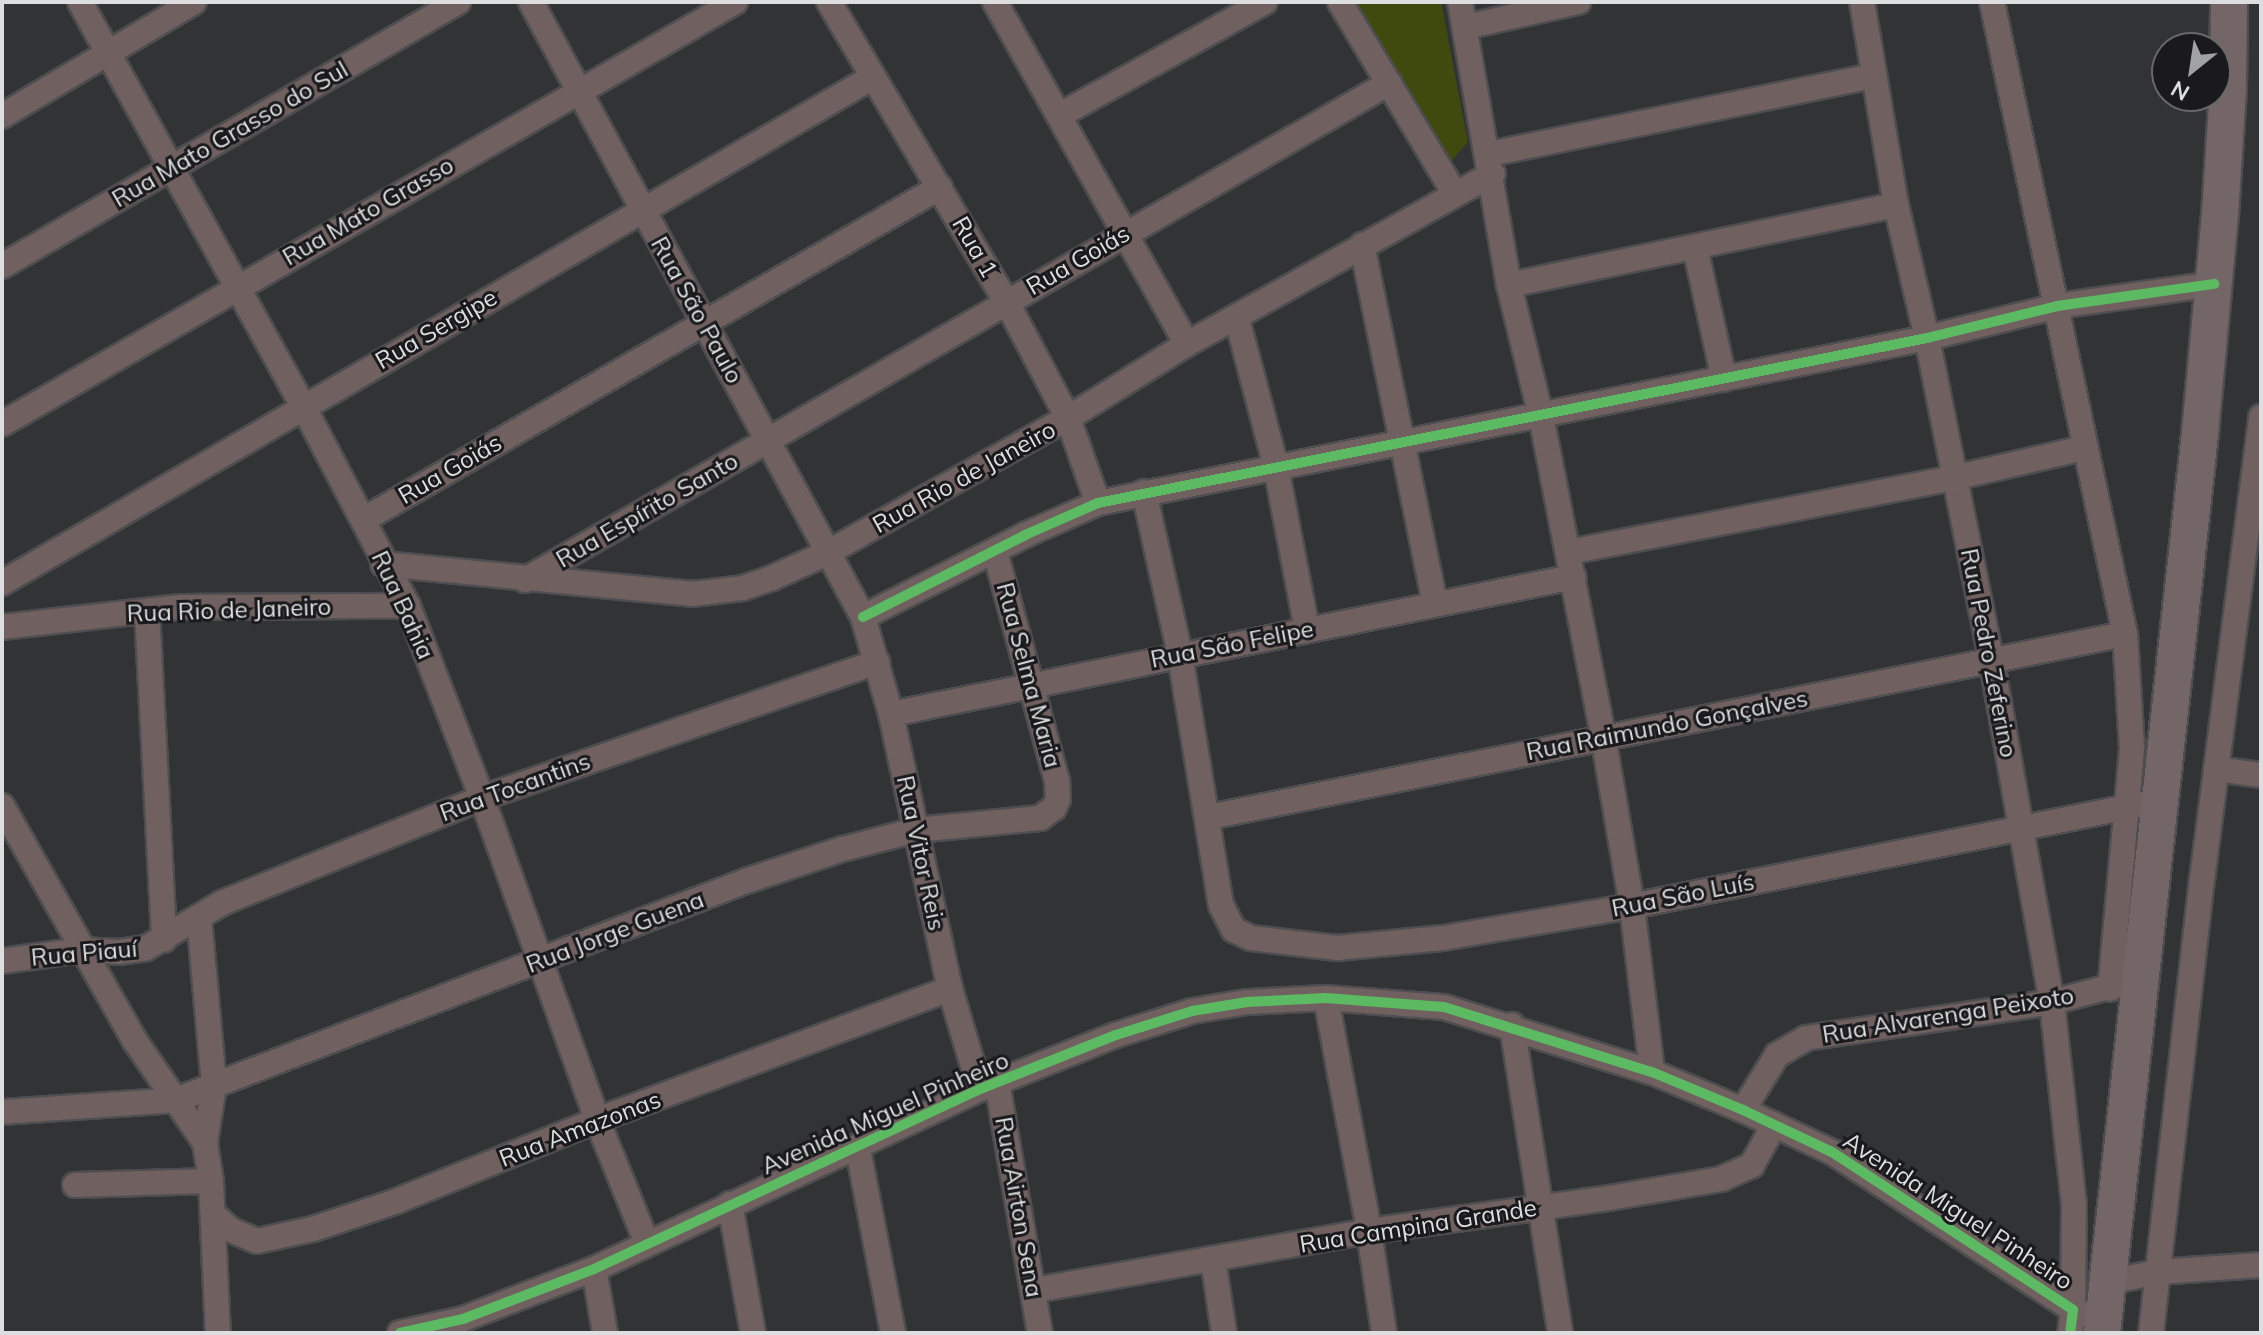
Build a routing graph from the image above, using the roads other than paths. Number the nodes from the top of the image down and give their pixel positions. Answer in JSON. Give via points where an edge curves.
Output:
{"nodes":[{"id":1,"x":80,"y":2,"type":"edge"},
{"id":2,"x":194,"y":2,"type":"edge"},
{"id":3,"x":458,"y":2,"type":"edge"},
{"id":4,"x":531,"y":2,"type":"edge"},
{"id":5,"x":829,"y":2,"type":"edge"},
{"id":6,"x":996,"y":2,"type":"edge"},
{"id":7,"x":1265,"y":2,"type":"edge"},
{"id":8,"x":1340,"y":2,"type":"edge"},
{"id":9,"x":1460,"y":2,"type":"edge"},
{"id":10,"x":1578,"y":2,"type":"edge"},
{"id":11,"x":1862,"y":2,"type":"edge"},
{"id":12,"x":1992,"y":2,"type":"edge"},
{"id":13,"x":2229,"y":2,"type":"edge"},
{"id":14,"x":727,"y":4,"type":"edge"},
{"id":15,"x":1465,"y":27,"type":"junction"},
{"id":16,"x":107,"y":54,"type":"junction"},
{"id":17,"x":1874,"y":76,"type":"junction"},
{"id":18,"x":871,"y":78,"type":"junction"},
{"id":19,"x":1389,"y":83,"type":"junction"},
{"id":20,"x":580,"y":91,"type":"junction"},
{"id":21,"x":1060,"y":115,"type":"junction"},
{"id":22,"x":2,"y":116,"type":"edge"},
{"id":23,"x":1491,"y":164,"type":"junction"},
{"id":24,"x":172,"y":167,"type":"junction"},
{"id":25,"x":940,"y":187,"type":"junction"},
{"id":26,"x":1455,"y":194,"type":"junction"},
{"id":27,"x":1896,"y":205,"type":"junction"},
{"id":28,"x":643,"y":210,"type":"junction"},
{"id":29,"x":1125,"y":233,"type":"junction"},
{"id":30,"x":1362,"y":245,"type":"junction"},
{"id":31,"x":1695,"y":247,"type":"junction"},
{"id":32,"x":2,"y":266,"type":"edge"},
{"id":33,"x":2214,"y":284,"type":"junction"},
{"id":34,"x":1509,"y":285,"type":"junction"},
{"id":35,"x":237,"y":286,"type":"junction"},
{"id":36,"x":1006,"y":301,"type":"junction"},
{"id":37,"x":2057,"y":306,"type":"junction"},
{"id":38,"x":1237,"y":319,"type":"junction"},
{"id":39,"x":704,"y":323,"type":"junction"},
{"id":40,"x":1927,"y":338,"type":"junction"},
{"id":41,"x":1187,"y":344,"type":"junction"},
{"id":42,"x":1724,"y":379,"type":"junction"},
{"id":43,"x":303,"y":406,"type":"junction"},
{"id":44,"x":1541,"y":416,"type":"junction"},
{"id":45,"x":1068,"y":418,"type":"junction"},
{"id":46,"x":2,"y":424,"type":"edge"},
{"id":47,"x":2261,"y":428,"type":"edge"},
{"id":48,"x":768,"y":441,"type":"junction"},
{"id":49,"x":1403,"y":442,"type":"junction"},
{"id":50,"x":2084,"y":448,"type":"junction"},
{"id":51,"x":1276,"y":467,"type":"junction"},
{"id":52,"x":1953,"y":478,"type":"junction"},
{"id":53,"x":1144,"y":492,"type":"junction"},
{"id":54,"x":1098,"y":503,"type":"junction"},
{"id":55,"x":363,"y":520,"type":"junction"},
{"id":56,"x":995,"y":551,"type":"junction"},
{"id":57,"x":1569,"y":552,"type":"junction"},
{"id":58,"x":827,"y":553,"type":"junction"},
{"id":59,"x":383,"y":564,"type":"junction"},
{"id":60,"x":1573,"y":577,"type":"junction"},
{"id":61,"x":525,"y":580,"type":"junction"},
{"id":62,"x":2,"y":583,"type":"edge"},
{"id":63,"x":1435,"y":605,"type":"junction"},
{"id":64,"x":408,"y":606,"type":"junction"},
{"id":65,"x":147,"y":611,"type":"junction"},
{"id":66,"x":863,"y":617,"type":"junction"},
{"id":67,"x":2,"y":627,"type":"edge"},
{"id":68,"x":1307,"y":629,"type":"junction"},
{"id":69,"x":2125,"y":634,"type":"junction"},
{"id":70,"x":1180,"y":655,"type":"junction"},
{"id":71,"x":877,"y":662,"type":"junction"},
{"id":72,"x":1992,"y":663,"type":"junction"},
{"id":73,"x":1028,"y":684,"type":"junction"},
{"id":74,"x":891,"y":714,"type":"junction"},
{"id":75,"x":1603,"y":736,"type":"junction"},
{"id":76,"x":2216,"y":769,"type":"junction"},
{"id":77,"x":2261,"y":775,"type":"edge"},
{"id":78,"x":482,"y":798,"type":"junction"},
{"id":79,"x":1058,"y":799,"type":"joint"},
{"id":80,"x":2143,"y":803,"type":"junction"},
{"id":81,"x":4,"y":813,"type":"edge"},
{"id":82,"x":1209,"y":817,"type":"junction"},
{"id":83,"x":2022,"y":827,"type":"junction"},
{"id":84,"x":916,"y":830,"type":"junction"},
{"id":85,"x":1632,"y":906,"type":"junction"},
{"id":86,"x":199,"y":917,"type":"junction"},
{"id":87,"x":164,"y":940,"type":"junction"},
{"id":88,"x":81,"y":950,"type":"junction"},
{"id":89,"x":2,"y":961,"type":"edge"},
{"id":90,"x":538,"y":962,"type":"junction"},
{"id":91,"x":2124,"y":983,"type":"junction"},
{"id":92,"x":950,"y":989,"type":"junction"},
{"id":93,"x":1326,"y":998,"type":"junction"},
{"id":94,"x":2052,"y":1002,"type":"junction"},
{"id":95,"x":1512,"y":1025,"type":"junction"},
{"id":96,"x":1652,"y":1072,"type":"junction"},
{"id":97,"x":988,"y":1085,"type":"junction"},
{"id":98,"x":214,"y":1086,"type":"junction"},
{"id":99,"x":176,"y":1100,"type":"junction"},
{"id":100,"x":1743,"y":1110,"type":"junction"},
{"id":101,"x":2,"y":1112,"type":"edge"},
{"id":102,"x":597,"y":1120,"type":"junction"},
{"id":103,"x":1774,"y":1125,"type":"junction"},
{"id":104,"x":205,"y":1143,"type":"junction"},
{"id":105,"x":858,"y":1149,"type":"junction"},
{"id":106,"x":211,"y":1181,"type":"junction"},
{"id":107,"x":75,"y":1185,"type":"dead end"},
{"id":108,"x":730,"y":1204,"type":"junction"},
{"id":109,"x":1539,"y":1208,"type":"junction"},
{"id":110,"x":213,"y":1214,"type":"junction"},
{"id":111,"x":1369,"y":1231,"type":"junction"},
{"id":112,"x":647,"y":1243,"type":"junction"},
{"id":113,"x":1213,"y":1259,"type":"junction"},
{"id":114,"x":2261,"y":1265,"type":"edge"},
{"id":115,"x":594,"y":1269,"type":"junction"},
{"id":116,"x":2157,"y":1272,"type":"junction"},
{"id":117,"x":2109,"y":1282,"type":"junction"},
{"id":118,"x":1035,"y":1290,"type":"junction"},
{"id":119,"x":2087,"y":1325,"type":"edge"},
{"id":120,"x":464,"y":1326,"type":"edge"},
{"id":121,"x":218,"y":1333,"type":"edge"},
{"id":122,"x":400,"y":1333,"type":"edge"},
{"id":123,"x":605,"y":1333,"type":"edge"},
{"id":124,"x":753,"y":1333,"type":"edge"},
{"id":125,"x":893,"y":1333,"type":"edge"},
{"id":126,"x":1040,"y":1333,"type":"edge"},
{"id":127,"x":1224,"y":1333,"type":"edge"},
{"id":128,"x":1384,"y":1333,"type":"edge"},
{"id":129,"x":1560,"y":1333,"type":"edge"},
{"id":130,"x":2151,"y":1333,"type":"edge"}],
"edges":[{"from":1,"to":16,"type":"street","name":"Rua Bahia"},
{"from":2,"to":16,"type":"street"},
{"from":3,"to":24,"type":"street","name":"Rua Mato Grasso do Sul"},
{"from":4,"to":20,"type":"street","name":"Rua São Paulo"},
{"from":5,"to":18,"type":"street","name":"Rua 1"},
{"from":6,"to":21,"type":"street"},
{"from":7,"to":21,"type":"street"},
{"from":8,"to":19,"type":"street"},
{"from":9,"to":15,"type":"street"},
{"from":10,"to":15,"type":"street"},
{"from":11,"to":17,"type":"street","name":"Rua Pedro Zeferino"},
{"from":12,"to":37,"type":"street"},
{"from":13,"to":33,"type":"highway"},
{"from":14,"to":20,"type":"street","name":"Rua Mato Grasso"},
{"from":15,"to":23,"type":"street"},
{"from":16,"to":22,"type":"street"},
{"from":16,"to":24,"type":"street","name":"Rua Bahia"},
{"from":17,"to":23,"type":"street","name":"Rua Rio de Janeiro"},
{"from":17,"to":27,"type":"street","name":"Rua Pedro Zeferino"},
{"from":18,"to":25,"type":"street","name":"Rua 1"},
{"from":18,"to":28,"type":"street","name":"Rua Sergipe"},
{"from":19,"to":26,"type":"street"},
{"from":19,"to":29,"type":"street","name":"Rua Goiás"},
{"from":20,"to":28,"type":"street","name":"Rua São Paulo"},
{"from":20,"to":35,"type":"street","name":"Rua Mato Grasso"},
{"from":21,"to":29,"type":"street"},
{"from":23,"to":26,"type":"street","name":"Rua Rio de Janeiro"},
{"from":23,"to":34,"type":"street"},
{"from":24,"to":32,"type":"street","name":"Rua Mato Grasso do Sul"},
{"from":24,"to":35,"type":"street","name":"Rua Bahia"},
{"from":25,"to":36,"type":"street","name":"Rua 1"},
{"from":25,"to":39,"type":"street","name":"Rua Goiás"},
{"from":26,"to":30,"type":"street","name":"Rua Rio de Janeiro"},
{"from":27,"to":31,"type":"street"},
{"from":27,"to":40,"type":"street","name":"Rua Pedro Zeferino"},
{"from":28,"to":39,"type":"street","name":"Rua São Paulo"},
{"from":28,"to":43,"type":"street","name":"Rua Sergipe"},
{"from":29,"to":36,"type":"street","name":"Rua Goiás"},
{"from":29,"to":41,"type":"street"},
{"from":30,"to":38,"type":"street","name":"Rua Rio de Janeiro"},
{"from":30,"to":49,"type":"street"},
{"from":31,"to":34,"type":"street"},
{"from":31,"to":42,"type":"street"},
{"from":33,"to":37,"type":"street"},
{"from":33,"to":80,"type":"highway"},
{"from":34,"to":44,"type":"street"},
{"from":35,"to":43,"type":"street","name":"Rua Bahia"},
{"from":35,"to":46,"type":"street","name":"Rua Mato Grasso"},
{"from":36,"to":45,"type":"street","name":"Rua 1"},
{"from":36,"to":48,"type":"street","name":"Rua Goiás"},
{"from":37,"to":40,"type":"street"},
{"from":37,"to":50,"type":"street"},
{"from":38,"to":41,"type":"street","name":"Rua Rio de Janeiro"},
{"from":38,"to":51,"type":"street"},
{"from":39,"to":48,"type":"street","name":"Rua São Paulo"},
{"from":39,"to":55,"type":"street","name":"Rua Goiás"},
{"from":40,"to":42,"type":"street"},
{"from":40,"to":52,"type":"street","name":"Rua Pedro Zeferino"},
{"from":41,"to":45,"type":"street","name":"Rua Rio de Janeiro"},
{"from":42,"to":44,"type":"street"},
{"from":43,"to":55,"type":"street","name":"Rua Bahia"},
{"from":43,"to":62,"type":"street","name":"Rua Sergipe"},
{"from":44,"to":49,"type":"street"},
{"from":44,"to":57,"type":"street"},
{"from":45,"to":54,"type":"street","name":"Rua 1"},
{"from":45,"to":58,"type":"street","name":"Rua Rio de Janeiro"},
{"from":47,"to":76,"type":"street"},
{"from":48,"to":58,"type":"street","name":"Rua São Paulo"},
{"from":48,"to":61,"type":"street","name":"Rua Espírito Santo"},
{"from":49,"to":51,"type":"street"},
{"from":49,"to":63,"type":"street"},
{"from":50,"to":52,"type":"street"},
{"from":50,"to":69,"type":"street"},
{"from":51,"to":53,"type":"street"},
{"from":51,"to":68,"type":"street"},
{"from":52,"to":57,"type":"street"},
{"from":52,"to":72,"type":"street","name":"Rua Pedro Zeferino"},
{"from":53,"to":54,"type":"street"},
{"from":53,"to":70,"type":"street"},
{"from":54,"to":56,"type":"street"},
{"from":55,"to":59,"type":"street","name":"Rua Bahia"},
{"from":56,"to":66,"type":"street"},
{"from":56,"to":73,"type":"street","name":"Rua Selma Maria"},
{"from":57,"to":60,"type":"street"},
{"from":58,"to":61,"type":"street","name":"Rua Rio de Janeiro","via":[[772,578],[716,594]]},
{"from":58,"to":66,"type":"street","name":"Rua São Paulo"},
{"from":59,"to":61,"type":"street","name":"Rua Rio de Janeiro"},
{"from":59,"to":64,"type":"street","name":"Rua Bahia"},
{"from":60,"to":63,"type":"street","name":"Rua São Felipe"},
{"from":60,"to":75,"type":"street"},
{"from":63,"to":68,"type":"street","name":"Rua São Felipe"},
{"from":64,"to":65,"type":"street","name":"Rua Rio de Janeiro"},
{"from":64,"to":78,"type":"street","name":"Rua Bahia"},
{"from":65,"to":67,"type":"street","name":"Rua Rio de Janeiro"},
{"from":65,"to":87,"type":"street"},
{"from":66,"to":71,"type":"street","name":"Rua Vitor Reis"},
{"from":68,"to":70,"type":"street","name":"Rua São Felipe"},
{"from":69,"to":72,"type":"street","name":"Rua Raimundo Gonçalves"},
{"from":69,"to":80,"type":"street","via":[[2132,749]]},
{"from":70,"to":73,"type":"street","name":"Rua São Felipe"},
{"from":70,"to":82,"type":"street"},
{"from":71,"to":74,"type":"street","name":"Rua Vitor Reis"},
{"from":71,"to":78,"type":"street","name":"Rua Tocantins"},
{"from":72,"to":75,"type":"street","name":"Rua Raimundo Gonçalves"},
{"from":72,"to":83,"type":"street","name":"Rua Pedro Zeferino"},
{"from":73,"to":74,"type":"street","name":"Rua São Felipe"},
{"from":73,"to":79,"type":"street","name":"Rua Selma Maria","via":[[1053,760]]},
{"from":74,"to":84,"type":"street","name":"Rua Vitor Reis"},
{"from":75,"to":82,"type":"street","name":"Rua Raimundo Gonçalves"},
{"from":75,"to":85,"type":"street"},
{"from":76,"to":77,"type":"street"},
{"from":76,"to":116,"type":"street"},
{"from":78,"to":86,"type":"street","name":"Rua Tocantins","via":[[259,887]]},
{"from":78,"to":90,"type":"street","name":"Rua Bahia"},
{"from":79,"to":84,"type":"street","name":"Rua Jorge Guena","via":[[1040,818]]},
{"from":80,"to":83,"type":"street","name":"Rua São Luís"},
{"from":80,"to":91,"type":"highway"},
{"from":81,"to":88,"type":"street"},
{"from":82,"to":85,"type":"street","name":"Rua São Luís","via":[[1221,905],[1234,930],[1251,938],[1337,948],[1443,938]]},
{"from":83,"to":85,"type":"street","name":"Rua São Luís"},
{"from":83,"to":94,"type":"street","name":"Rua Pedro Zeferino"},
{"from":84,"to":90,"type":"street","name":"Rua Jorge Guena","via":[[746,881]]},
{"from":84,"to":92,"type":"street","name":"Rua Vitor Reis"},
{"from":85,"to":96,"type":"street"},
{"from":86,"to":87,"type":"street","name":"Rua Tocantins"},
{"from":86,"to":98,"type":"street"},
{"from":87,"to":88,"type":"street","name":"Rua Piauí","via":[[119,952]]},
{"from":88,"to":89,"type":"street","name":"Rua Piauí"},
{"from":88,"to":99,"type":"street"},
{"from":90,"to":98,"type":"street","name":"Rua Jorge Guena"},
{"from":90,"to":102,"type":"street","name":"Rua Bahia"},
{"from":91,"to":94,"type":"street","name":"Rua Alvarenga Peixoto"},
{"from":91,"to":117,"type":"highway"},
{"from":92,"to":97,"type":"street","name":"Rua Vitor Reis"},
{"from":92,"to":102,"type":"street","name":"Rua Amazonas"},
{"from":93,"to":95,"type":"street","name":"Avenida Miguel Pinheiro","via":[[1444,1007]]},
{"from":93,"to":97,"type":"street","name":"Avenida Miguel Pinheiro","via":[[1247,1002],[1158,1020]]},
{"from":93,"to":111,"type":"street"},
{"from":94,"to":100,"type":"street","name":"Rua Alvarenga Peixoto","via":[[1806,1038],[1777,1055]]},
{"from":94,"to":119,"type":"street","name":"Rua Pedro Zeferino"},
{"from":95,"to":96,"type":"street","name":"Avenida Miguel Pinheiro"},
{"from":95,"to":109,"type":"street"},
{"from":96,"to":100,"type":"street","name":"Avenida Miguel Pinheiro"},
{"from":97,"to":105,"type":"street","name":"Avenida Miguel Pinheiro"},
{"from":97,"to":118,"type":"street","name":"Rua Airton Sena"},
{"from":98,"to":99,"type":"street","name":"Rua Jorge Guena"},
{"from":98,"to":104,"type":"street"},
{"from":99,"to":101,"type":"street","name":"Rua Jorge Guena"},
{"from":99,"to":104,"type":"street"},
{"from":100,"to":103,"type":"street","name":"Avenida Miguel Pinheiro"},
{"from":102,"to":110,"type":"street","name":"Rua Amazonas","via":[[397,1201],[268,1242],[237,1234]]},
{"from":102,"to":112,"type":"street","name":"Rua Bahia"},
{"from":103,"to":109,"type":"street","name":"Rua Campina Grande","via":[[1752,1165],[1736,1175]]},
{"from":103,"to":119,"type":"street","name":"Avenida Miguel Pinheiro","via":[[1845,1160]]},
{"from":104,"to":106,"type":"street"},
{"from":105,"to":108,"type":"street","name":"Avenida Miguel Pinheiro"},
{"from":105,"to":125,"type":"street"},
{"from":106,"to":107,"type":"street"},
{"from":106,"to":110,"type":"street"},
{"from":108,"to":112,"type":"street","name":"Avenida Miguel Pinheiro"},
{"from":108,"to":124,"type":"street"},
{"from":109,"to":111,"type":"street","name":"Rua Campina Grande"},
{"from":109,"to":129,"type":"street"},
{"from":110,"to":121,"type":"street"},
{"from":111,"to":113,"type":"street","name":"Rua Campina Grande"},
{"from":111,"to":128,"type":"street"},
{"from":112,"to":115,"type":"street","name":"Avenida Miguel Pinheiro"},
{"from":113,"to":118,"type":"street","name":"Rua Campina Grande"},
{"from":113,"to":127,"type":"street"},
{"from":114,"to":116,"type":"street"},
{"from":115,"to":120,"type":"street","name":"Avenida Miguel Pinheiro"},
{"from":115,"to":123,"type":"street"},
{"from":116,"to":117,"type":"street"},
{"from":116,"to":130,"type":"street"},
{"from":117,"to":119,"type":"highway"},
{"from":118,"to":126,"type":"street","name":"Rua Airton Sena"},
{"from":120,"to":122,"type":"street","name":"Avenida Miguel Pinheiro"}]}
